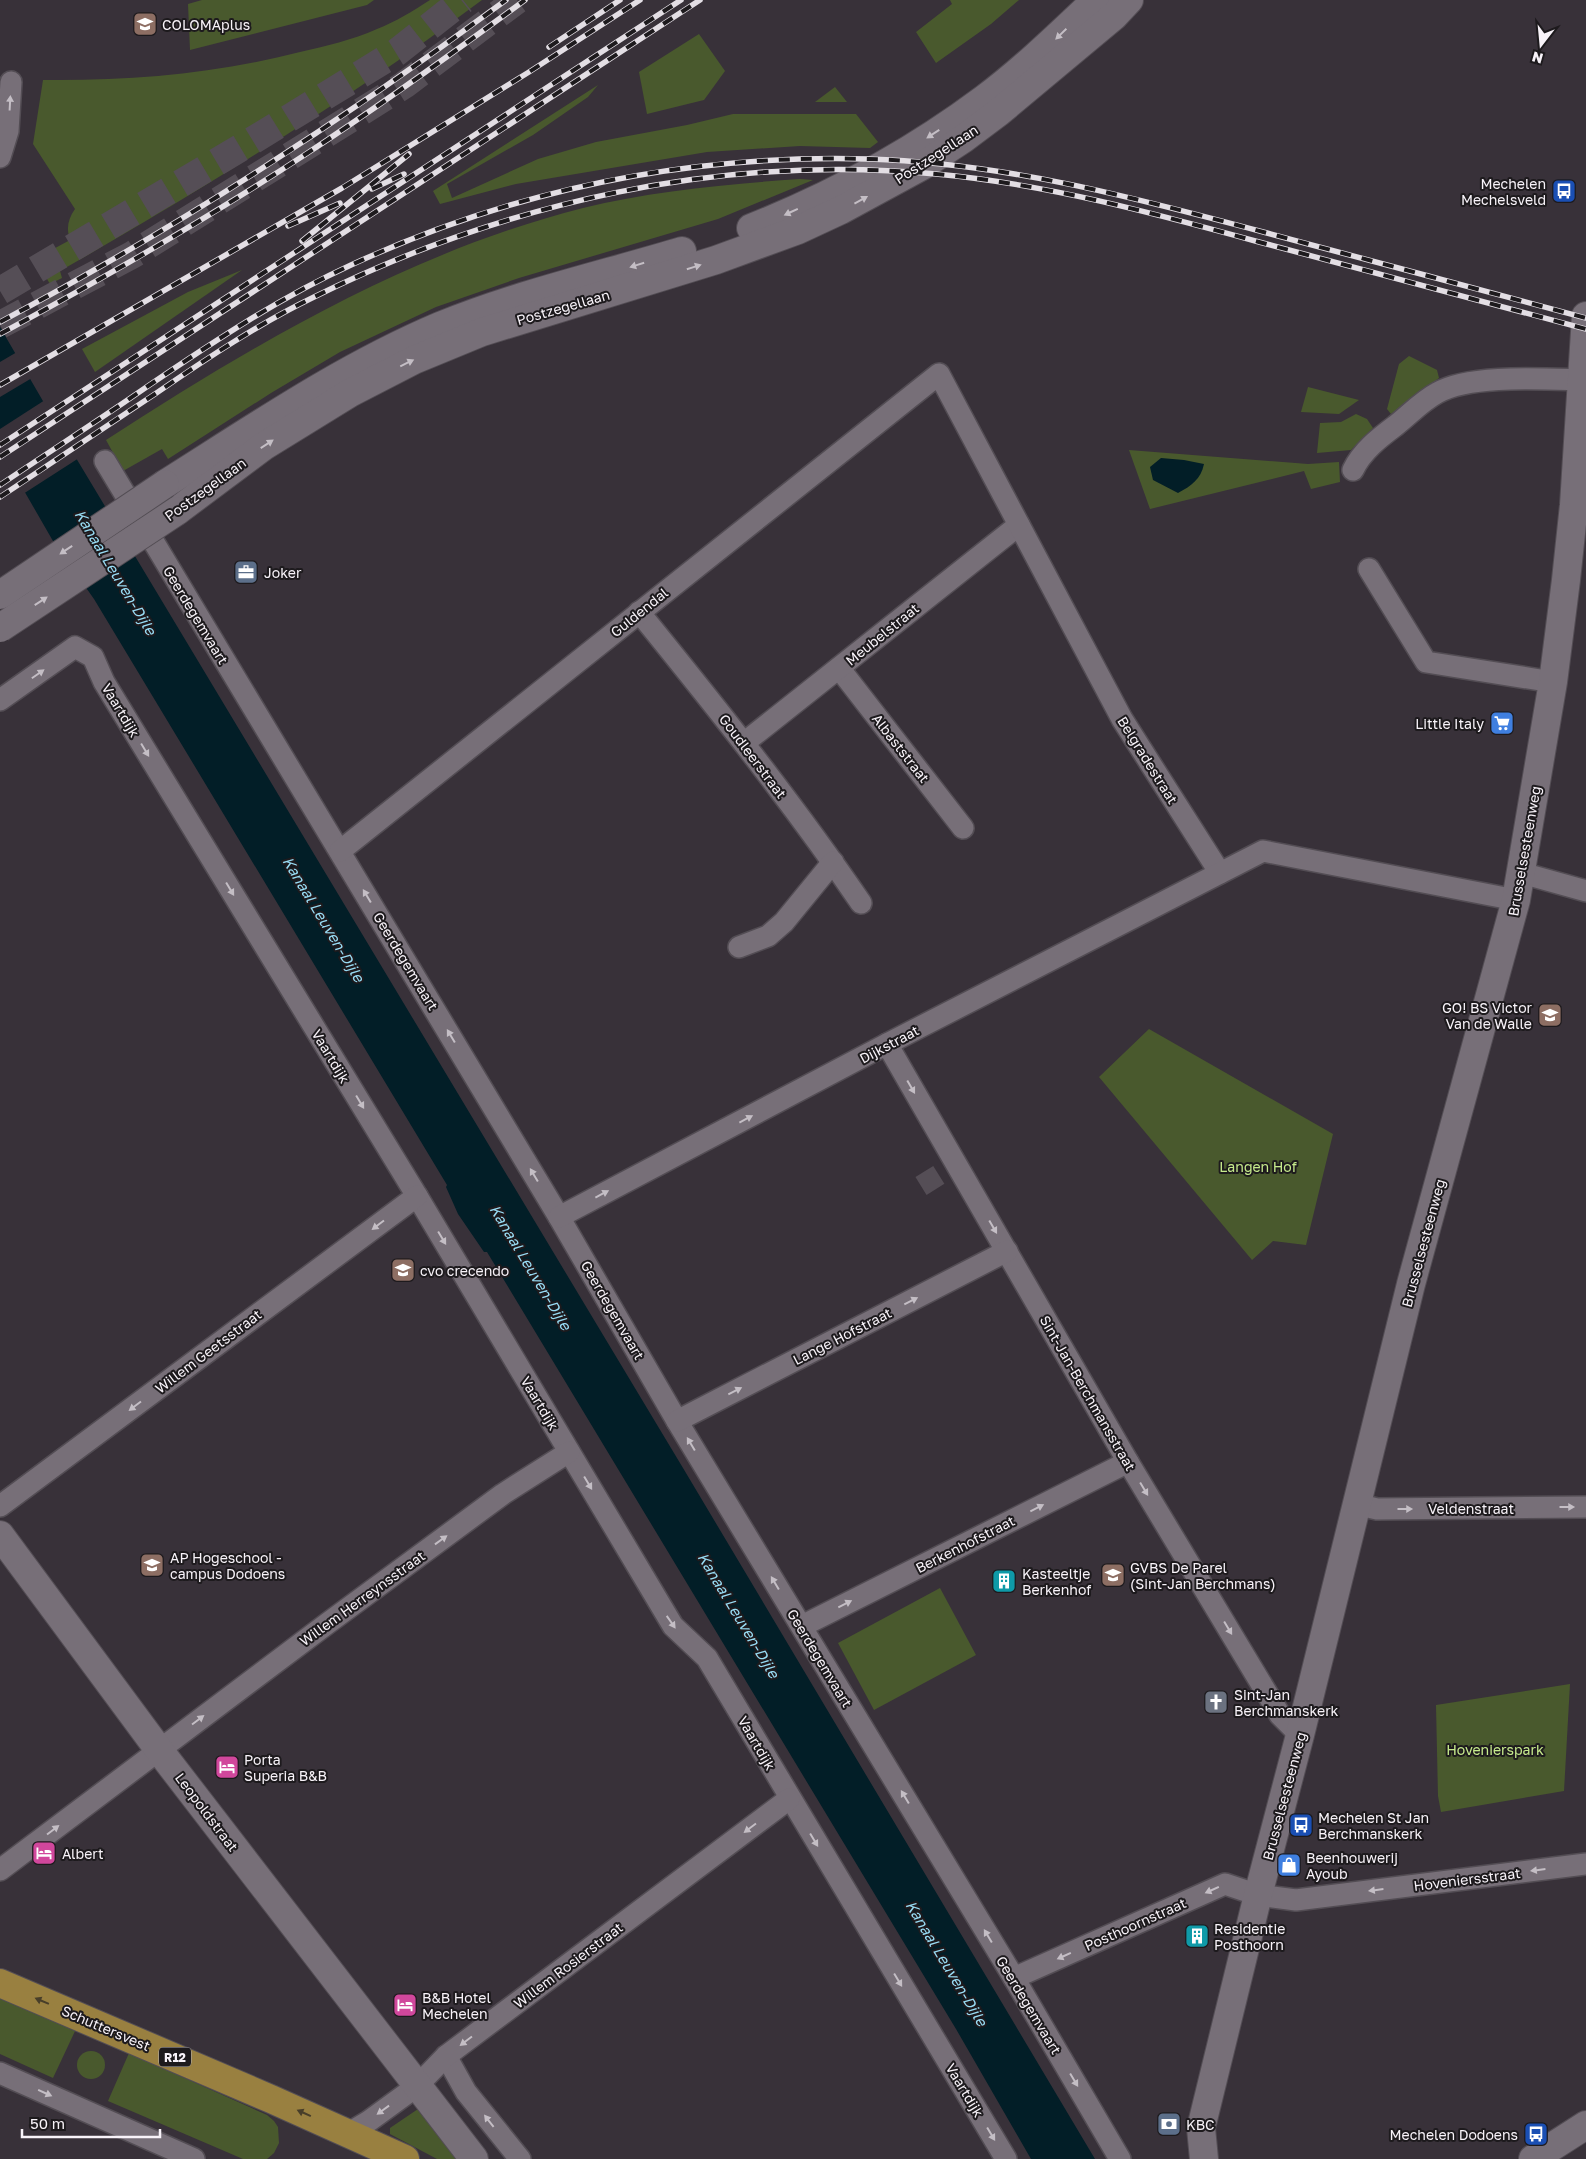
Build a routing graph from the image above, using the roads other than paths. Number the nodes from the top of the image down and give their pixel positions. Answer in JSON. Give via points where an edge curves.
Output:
{"nodes":[{"id":1,"x":1096,"y":0,"type":"edge"},
{"id":2,"x":1129,"y":0,"type":"edge"},
{"id":3,"x":11,"y":82,"type":"dead end"},
{"id":4,"x":0,"y":157,"type":"edge"},
{"id":5,"x":1586,"y":316,"type":"edge"},
{"id":6,"x":939,"y":374,"type":"joint"},
{"id":7,"x":1582,"y":380,"type":"junction"},
{"id":8,"x":105,"y":461,"type":"dead end"},
{"id":9,"x":1354,"y":470,"type":"dead end"},
{"id":10,"x":1019,"y":525,"type":"junction"},
{"id":11,"x":1369,"y":569,"type":"dead end"},
{"id":12,"x":0,"y":594,"type":"edge"},
{"id":13,"x":639,"y":612,"type":"junction"},
{"id":14,"x":0,"y":628,"type":"edge"},
{"id":15,"x":839,"y":668,"type":"junction"},
{"id":16,"x":1553,"y":682,"type":"junction"},
{"id":17,"x":0,"y":700,"type":"edge"},
{"id":18,"x":744,"y":743,"type":"junction"},
{"id":19,"x":964,"y":828,"type":"dead end"},
{"id":20,"x":340,"y":851,"type":"junction"},
{"id":21,"x":833,"y":862,"type":"junction"},
{"id":22,"x":1220,"y":873,"type":"junction"},
{"id":23,"x":1522,"y":873,"type":"junction"},
{"id":24,"x":1586,"y":891,"type":"edge"},
{"id":25,"x":1516,"y":900,"type":"junction"},
{"id":26,"x":861,"y":904,"type":"dead end"},
{"id":27,"x":739,"y":947,"type":"dead end"},
{"id":28,"x":887,"y":1044,"type":"junction"},
{"id":29,"x":417,"y":1196,"type":"junction"},
{"id":30,"x":559,"y":1217,"type":"junction"},
{"id":31,"x":1007,"y":1252,"type":"junction"},
{"id":32,"x":677,"y":1421,"type":"junction"},
{"id":33,"x":569,"y":1452,"type":"junction"},
{"id":34,"x":1128,"y":1462,"type":"junction"},
{"id":35,"x":1356,"y":1504,"type":"junction"},
{"id":36,"x":0,"y":1506,"type":"edge"},
{"id":37,"x":1586,"y":1507,"type":"edge"},
{"id":38,"x":0,"y":1535,"type":"edge"},
{"id":39,"x":802,"y":1626,"type":"junction"},
{"id":40,"x":1300,"y":1735,"type":"junction"},
{"id":41,"x":159,"y":1750,"type":"junction"},
{"id":42,"x":789,"y":1799,"type":"junction"},
{"id":43,"x":1586,"y":1864,"type":"edge"},
{"id":44,"x":0,"y":1870,"type":"edge"},
{"id":45,"x":1258,"y":1895,"type":"junction"},
{"id":46,"x":1014,"y":1978,"type":"junction"},
{"id":47,"x":0,"y":1983,"type":"edge"},
{"id":48,"x":446,"y":2056,"type":"junction"},
{"id":49,"x":0,"y":2073,"type":"edge"},
{"id":50,"x":417,"y":2086,"type":"junction"},
{"id":51,"x":1586,"y":2125,"type":"edge"},
{"id":52,"x":349,"y":2133,"type":"junction"},
{"id":53,"x":194,"y":2159,"type":"edge"},
{"id":54,"x":405,"y":2159,"type":"edge"},
{"id":55,"x":474,"y":2159,"type":"edge"},
{"id":56,"x":520,"y":2159,"type":"edge"},
{"id":57,"x":1006,"y":2159,"type":"edge"},
{"id":58,"x":1120,"y":2159,"type":"edge"},
{"id":59,"x":1204,"y":2159,"type":"edge"},
{"id":60,"x":1533,"y":2159,"type":"edge"}],
"edges":[{"from":1,"to":12,"type":"main road","name":"Postzegellaan","one_way":true,"bridge":true,"via":[[1049,45],[985,98],[911,149],[867,174],[747,230],[473,314],[377,357],[315,390],[165,484]]},
{"from":14,"to":2,"type":"main road","name":"Postzegellaan","one_way":true,"bridge":true,"via":[[177,511],[264,446],[350,393],[414,360],[532,315],[716,260],[798,230],[922,166],[999,112]]},
{"from":4,"to":3,"type":"street","one_way":true,"via":[[8,131]]},
{"from":5,"to":7,"type":"main road","name":"Brusselsesteenweg"},
{"from":6,"to":10,"type":"street","name":"Belgradestraat"},
{"from":6,"to":13,"type":"street","name":"Guldendal"},
{"from":7,"to":9,"type":"street","via":[[1459,383],[1437,393],[1391,429],[1359,457]]},
{"from":7,"to":16,"type":"main road","name":"Brusselsesteenweg","via":[[1574,505]]},
{"from":8,"to":20,"type":"street","name":"Geerdegemvaart"},
{"from":10,"to":15,"type":"street","name":"Meubelstraat"},
{"from":10,"to":22,"type":"street","name":"Belgradestraat","via":[[1122,719]]},
{"from":11,"to":16,"type":"street","via":[[1426,662]]},
{"from":13,"to":18,"type":"street","name":"Goudleerstraat"},
{"from":13,"to":20,"type":"street","name":"Guldendal"},
{"from":15,"to":18,"type":"street","name":"Meubelstraat"},
{"from":15,"to":19,"type":"street","name":"Albaststraat"},
{"from":16,"to":23,"type":"main road","name":"Brusselsesteenweg"},
{"from":17,"to":29,"type":"street","name":"Vaartdijk","one_way":true,"via":[[79,649],[93,657],[104,682]]},
{"from":18,"to":21,"type":"street","name":"Goudleerstraat"},
{"from":30,"to":20,"type":"street","name":"Geerdegemvaart","one_way":true},
{"from":21,"to":26,"type":"street","name":"Goudleerstraat"},
{"from":21,"to":27,"type":"street","via":[[784,922],[768,936]]},
{"from":22,"to":25,"type":"street","via":[[1263,851]]},
{"from":22,"to":28,"type":"street","name":"Dijkstraat"},
{"from":23,"to":24,"type":"street"},
{"from":23,"to":25,"type":"main road","name":"Brusselsesteenweg"},
{"from":25,"to":35,"type":"main road","name":"Brusselsesteenweg","via":[[1411,1284]]},
{"from":30,"to":28,"type":"street","name":"Dijkstraat","one_way":true},
{"from":28,"to":31,"type":"street","name":"Sint-Jan-Berchmansstraat","one_way":true,"via":[[951,1168]]},
{"from":29,"to":33,"type":"street","name":"Vaartdijk","one_way":true},
{"from":29,"to":36,"type":"street","name":"Willem Geetsstraat","one_way":true},
{"from":30,"to":32,"type":"street","name":"Geerdegemvaart"},
{"from":32,"to":31,"type":"street","name":"Lange Hofstraat","one_way":true},
{"from":31,"to":34,"type":"street","name":"Sint-Jan-Berchmansstraat"},
{"from":39,"to":32,"type":"street","name":"Geerdegemvaart","one_way":true},
{"from":41,"to":33,"type":"street","name":"Willem Herreynsstraat","one_way":true,"via":[[503,1494]]},
{"from":33,"to":42,"type":"street","name":"Vaartdijk","one_way":true,"via":[[673,1626],[707,1658]]},
{"from":39,"to":34,"type":"street","name":"Berkenhofstraat","one_way":true},
{"from":34,"to":40,"type":"street","name":"Sint-Jan-Berchmansstraat","one_way":true,"via":[[1280,1714]]},
{"from":35,"to":37,"type":"street","name":"Veldenstraat","one_way":true,"via":[[1377,1509]]},
{"from":35,"to":40,"type":"main road","name":"Brusselsesteenweg"},
{"from":38,"to":41,"type":"main road","name":"Leopoldstraat"},
{"from":46,"to":39,"type":"street","name":"Geerdegemvaart","one_way":true},
{"from":40,"to":45,"type":"main road","name":"Brusselsesteenweg"},
{"from":44,"to":41,"type":"street","name":"Willem Herreynsstraat","one_way":true},
{"from":41,"to":50,"type":"main road","name":"Leopoldstraat"},
{"from":42,"to":48,"type":"street","name":"Willem Rosierstraat","one_way":true},
{"from":42,"to":57,"type":"street","name":"Vaartdijk","one_way":true},
{"from":43,"to":45,"type":"street","name":"Hoveniersstraat","one_way":true,"via":[[1296,1900]]},
{"from":45,"to":46,"type":"street","name":"Posthoornstraat","one_way":true,"via":[[1225,1884]]},
{"from":45,"to":59,"type":"main road","name":"Brusselsesteenweg","via":[[1201,2128]]},
{"from":46,"to":58,"type":"street","name":"Geerdegemvaart","one_way":true},
{"from":52,"to":47,"type":"main road","name":"Schuttersvest","number":"R12","one_way":true},
{"from":48,"to":50,"type":"street","name":"Willem Rosierstraat"},
{"from":56,"to":48,"type":"street","one_way":true,"via":[[466,2092]]},
{"from":49,"to":53,"type":"street","one_way":true},
{"from":50,"to":52,"type":"street","name":"Willem Rosierstraat","one_way":true},
{"from":50,"to":55,"type":"main road","name":"Leopoldstraat"},
{"from":51,"to":60,"type":"main road"},
{"from":52,"to":54,"type":"main road","number":"R12"}]}
